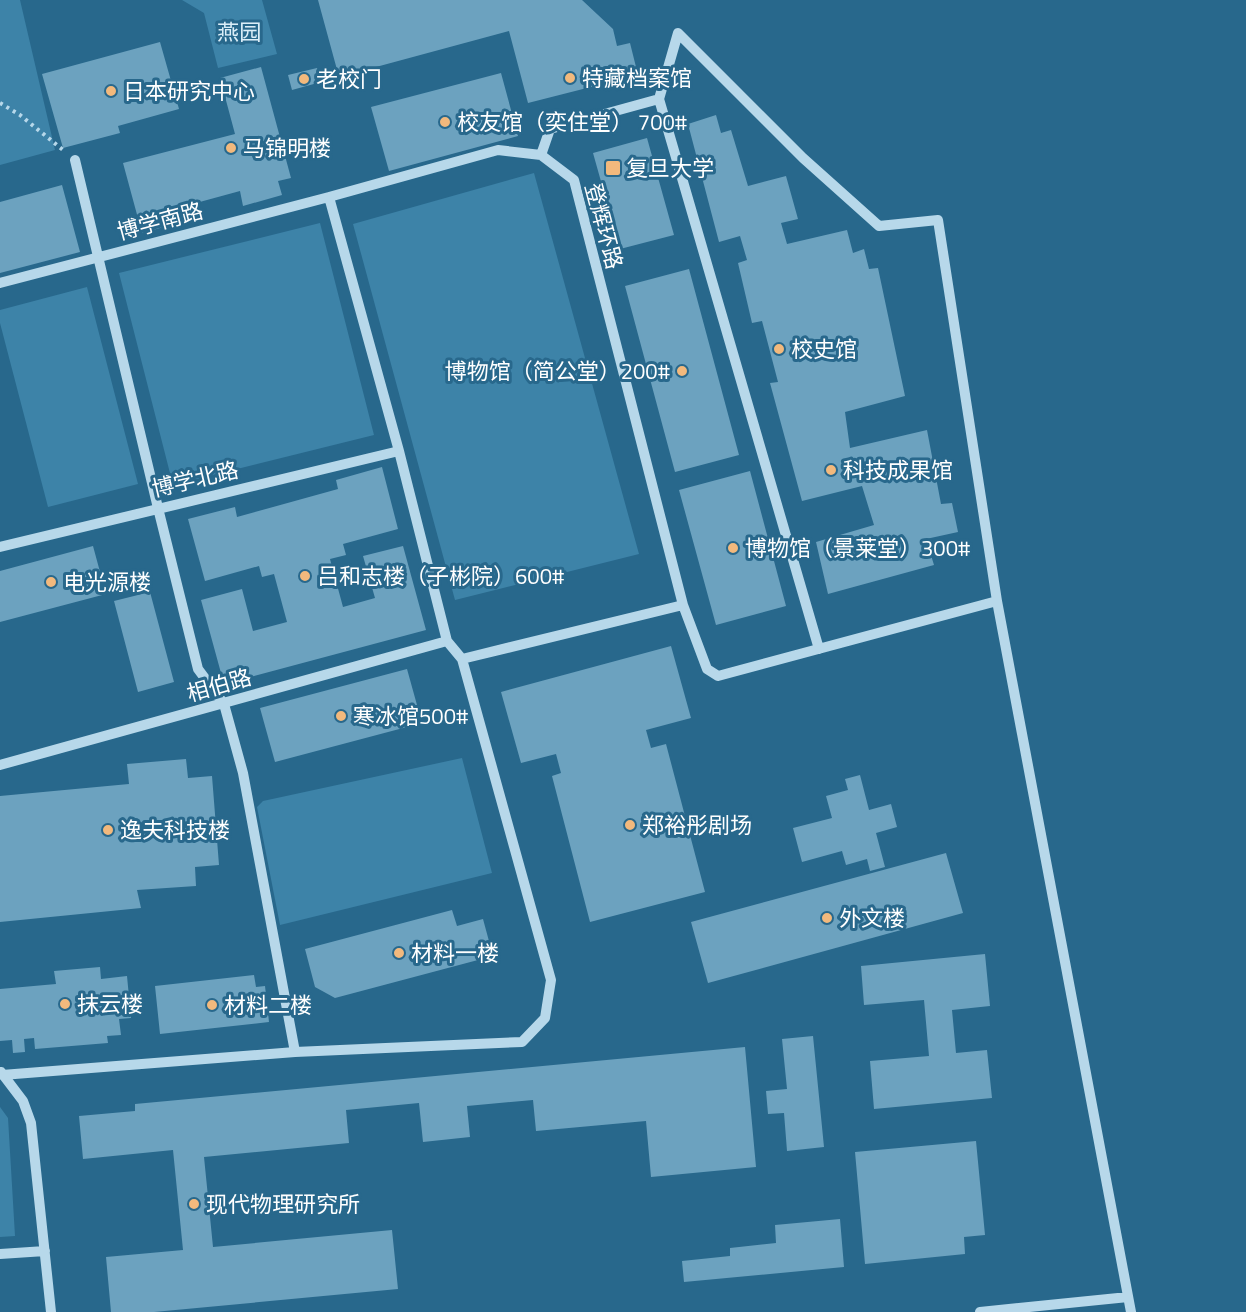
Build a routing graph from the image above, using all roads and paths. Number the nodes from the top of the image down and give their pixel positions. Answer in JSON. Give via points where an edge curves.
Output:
{"nodes":[{"id":1,"x":659,"y":99,"type":"junction"},
{"id":2,"x":0,"y":103,"type":"edge"},
{"id":3,"x":541,"y":155,"type":"junction"},
{"id":4,"x":75,"y":160,"type":"joint"},
{"id":5,"x":329,"y":197,"type":"junction"},
{"id":6,"x":99,"y":257,"type":"junction"},
{"id":7,"x":0,"y":283,"type":"edge"},
{"id":8,"x":399,"y":451,"type":"junction"},
{"id":9,"x":158,"y":508,"type":"junction"},
{"id":10,"x":0,"y":547,"type":"edge"},
{"id":11,"x":997,"y":602,"type":"junction"},
{"id":12,"x":683,"y":605,"type":"junction"},
{"id":13,"x":447,"y":641,"type":"junction"},
{"id":14,"x":819,"y":649,"type":"junction"},
{"id":15,"x":462,"y":659,"type":"junction"},
{"id":16,"x":224,"y":704,"type":"junction"},
{"id":17,"x":0,"y":765,"type":"edge"},
{"id":18,"x":295,"y":1052,"type":"junction"},
{"id":19,"x":1,"y":1072,"type":"edge"},
{"id":20,"x":45,"y":1251,"type":"junction"},
{"id":21,"x":0,"y":1254,"type":"edge"},
{"id":22,"x":1128,"y":1297,"type":"junction"},
{"id":23,"x":51,"y":1312,"type":"edge"},
{"id":24,"x":980,"y":1312,"type":"edge"},
{"id":25,"x":1131,"y":1312,"type":"edge"}],
"edges":[{"from":1,"to":3,"type":"lane","via":[[550,129]]},
{"from":1,"to":11,"type":"lane","via":[[678,33],[803,158],[879,226],[938,220]]},
{"from":1,"to":14,"type":"lane"},
{"from":2,"to":4,"type":"path"},
{"from":3,"to":5,"type":"lane","via":[[498,150]]},
{"from":3,"to":12,"type":"lane","name":"登辉环路","via":[[574,180]]},
{"from":4,"to":6,"type":"lane"},
{"from":5,"to":6,"type":"lane","name":"博学南路"},
{"from":5,"to":8,"type":"lane"},
{"from":6,"to":7,"type":"lane","name":"博学南路"},
{"from":6,"to":9,"type":"lane"},
{"from":8,"to":9,"type":"lane","name":"博学北路"},
{"from":8,"to":13,"type":"lane"},
{"from":9,"to":10,"type":"lane","name":"博学北路"},
{"from":9,"to":16,"type":"lane","via":[[198,669]]},
{"from":11,"to":14,"type":"lane","name":"登辉环路"},
{"from":11,"to":22,"type":"lane"},
{"from":12,"to":14,"type":"lane","name":"登辉环路","via":[[707,669],[718,676]]},
{"from":12,"to":15,"type":"lane"},
{"from":13,"to":15,"type":"lane"},
{"from":13,"to":16,"type":"lane","name":"相伯路"},
{"from":15,"to":18,"type":"lane","via":[[551,980],[545,1018],[522,1042]]},
{"from":16,"to":17,"type":"lane","name":"相伯路"},
{"from":16,"to":18,"type":"lane","via":[[243,773]]},
{"from":18,"to":19,"type":"lane"},
{"from":19,"to":20,"type":"lane","via":[[23,1101],[32,1123]]},
{"from":20,"to":21,"type":"lane"},
{"from":20,"to":23,"type":"lane"},
{"from":22,"to":24,"type":"lane"},
{"from":22,"to":25,"type":"lane"}]}
